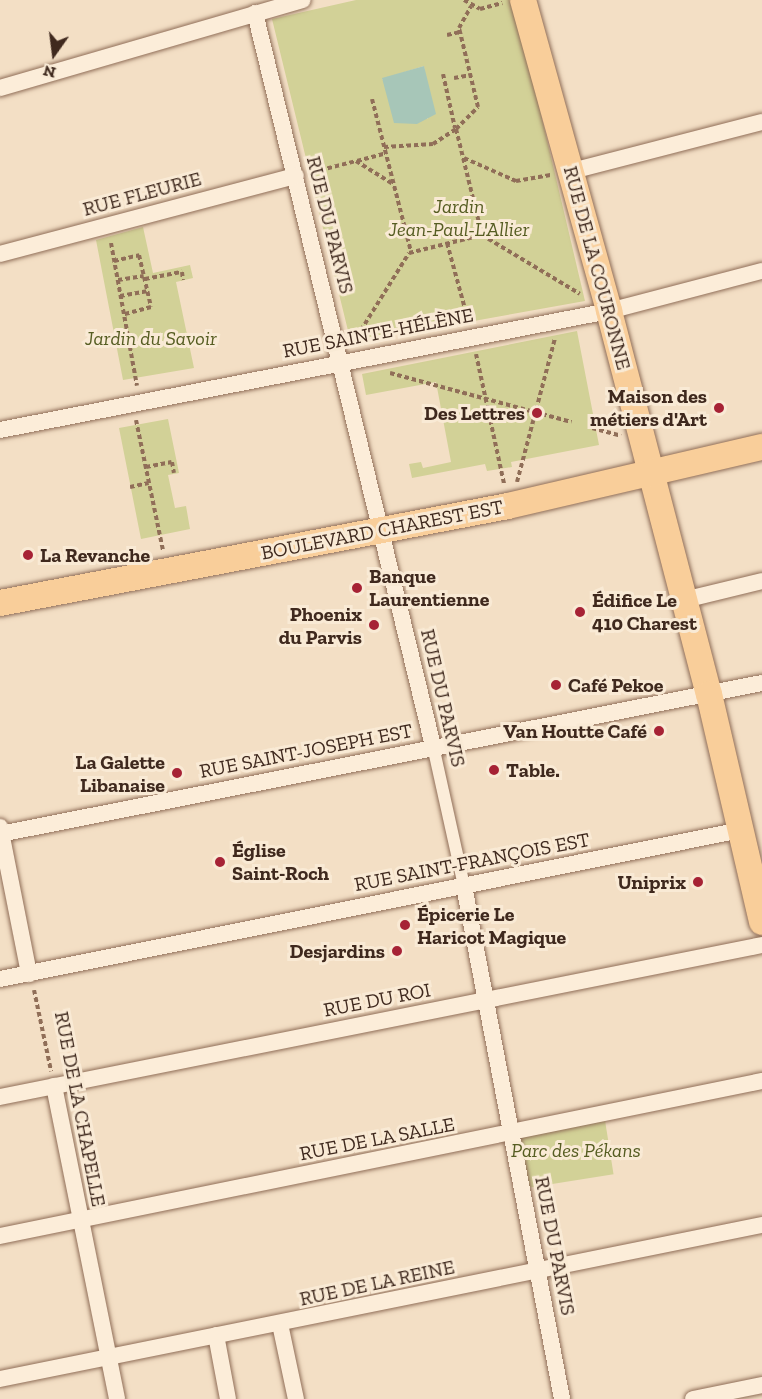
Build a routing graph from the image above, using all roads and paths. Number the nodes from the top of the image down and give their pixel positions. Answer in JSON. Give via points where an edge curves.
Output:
{"nodes":[{"id":1,"x":302,"y":0,"type":"edge"},
{"id":2,"x":464,"y":0,"type":"edge"},
{"id":3,"x":514,"y":1,"type":"edge"},
{"id":4,"x":471,"y":6,"type":"junction"},
{"id":5,"x":255,"y":13,"type":"junction"},
{"id":6,"x":460,"y":32,"type":"junction"},
{"id":7,"x":447,"y":34,"type":"dead end"},
{"id":8,"x":443,"y":74,"type":"dead end"},
{"id":9,"x":471,"y":75,"type":"junction"},
{"id":10,"x":454,"y":78,"type":"dead end"},
{"id":11,"x":0,"y":88,"type":"edge"},
{"id":12,"x":372,"y":99,"type":"dead end"},
{"id":13,"x":762,"y":122,"type":"edge"},
{"id":14,"x":456,"y":129,"type":"junction"},
{"id":15,"x":384,"y":147,"type":"junction"},
{"id":16,"x":386,"y":153,"type":"junction"},
{"id":17,"x":463,"y":158,"type":"junction"},
{"id":18,"x":357,"y":161,"type":"junction"},
{"id":19,"x":572,"y":171,"type":"junction"},
{"id":20,"x":296,"y":176,"type":"junction"},
{"id":21,"x":394,"y":184,"type":"junction"},
{"id":22,"x":107,"y":224,"type":"junction"},
{"id":23,"x":482,"y":235,"type":"junction"},
{"id":24,"x":447,"y":243,"type":"junction"},
{"id":25,"x":411,"y":252,"type":"junction"},
{"id":26,"x":0,"y":254,"type":"edge"},
{"id":27,"x":114,"y":261,"type":"junction"},
{"id":28,"x":762,"y":272,"type":"edge"},
{"id":29,"x":144,"y":277,"type":"junction"},
{"id":30,"x":117,"y":280,"type":"junction"},
{"id":31,"x":183,"y":280,"type":"dead end"},
{"id":32,"x":147,"y":291,"type":"junction"},
{"id":33,"x":120,"y":296,"type":"junction"},
{"id":34,"x":609,"y":310,"type":"junction"},
{"id":35,"x":124,"y":314,"type":"junction"},
{"id":36,"x":559,"y":320,"type":"junction"},
{"id":37,"x":472,"y":336,"type":"junction"},
{"id":38,"x":342,"y":360,"type":"junction"},
{"id":39,"x":387,"y":372,"type":"dead end"},
{"id":40,"x":486,"y":399,"type":"junction"},
{"id":41,"x":136,"y":402,"type":"junction"},
{"id":42,"x":537,"y":413,"type":"junction"},
{"id":43,"x":572,"y":422,"type":"dead end"},
{"id":44,"x":0,"y":430,"type":"edge"},
{"id":45,"x":762,"y":447,"type":"edge"},
{"id":46,"x":146,"y":467,"type":"junction"},
{"id":47,"x":650,"y":473,"type":"junction"},
{"id":48,"x":174,"y":474,"type":"dead end"},
{"id":49,"x":149,"y":483,"type":"junction"},
{"id":50,"x":130,"y":487,"type":"dead end"},
{"id":51,"x":508,"y":506,"type":"junction"},
{"id":52,"x":383,"y":530,"type":"junction"},
{"id":53,"x":168,"y":572,"type":"junction"},
{"id":54,"x":762,"y":581,"type":"edge"},
{"id":55,"x":684,"y":600,"type":"junction"},
{"id":56,"x":0,"y":603,"type":"edge"},
{"id":57,"x":762,"y":683,"type":"edge"},
{"id":58,"x":709,"y":693,"type":"junction"},
{"id":59,"x":433,"y":746,"type":"junction"},
{"id":60,"x":741,"y":830,"type":"junction"},
{"id":61,"x":0,"y":831,"type":"edge"},
{"id":62,"x":464,"y":886,"type":"junction"},
{"id":63,"x":762,"y":922,"type":"edge"},
{"id":64,"x":762,"y":945,"type":"edge"},
{"id":65,"x":29,"y":974,"type":"junction"},
{"id":66,"x":0,"y":980,"type":"edge"},
{"id":67,"x":485,"y":999,"type":"junction"},
{"id":68,"x":762,"y":1081,"type":"edge"},
{"id":69,"x":54,"y":1086,"type":"junction"},
{"id":70,"x":0,"y":1097,"type":"edge"},
{"id":71,"x":512,"y":1133,"type":"junction"},
{"id":72,"x":81,"y":1220,"type":"junction"},
{"id":73,"x":762,"y":1225,"type":"edge"},
{"id":74,"x":0,"y":1236,"type":"edge"},
{"id":75,"x":540,"y":1272,"type":"junction"},
{"id":76,"x":280,"y":1324,"type":"junction"},
{"id":77,"x":216,"y":1335,"type":"junction"},
{"id":78,"x":109,"y":1355,"type":"junction"},
{"id":79,"x":0,"y":1379,"type":"edge"},
{"id":80,"x":762,"y":1386,"type":"edge"},
{"id":81,"x":117,"y":1399,"type":"edge"},
{"id":82,"x":228,"y":1399,"type":"edge"},
{"id":83,"x":296,"y":1399,"type":"edge"},
{"id":84,"x":562,"y":1399,"type":"edge"},
{"id":85,"x":693,"y":1399,"type":"edge"}],
"edges":[{"from":1,"to":5,"type":"street"},
{"from":2,"to":4,"type":"path"},
{"from":3,"to":4,"type":"path","via":[[480,9]]},
{"from":3,"to":19,"type":"main road","name":"RUE DE LA COURONNE"},
{"from":4,"to":6,"type":"path"},
{"from":5,"to":11,"type":"street"},
{"from":5,"to":20,"type":"street","name":"RUE DU PARVIS"},
{"from":6,"to":7,"type":"path"},
{"from":6,"to":9,"type":"path"},
{"from":8,"to":14,"type":"path"},
{"from":9,"to":10,"type":"path"},
{"from":9,"to":14,"type":"path","via":[[478,107]]},
{"from":12,"to":15,"type":"path"},
{"from":13,"to":19,"type":"street"},
{"from":14,"to":15,"type":"path","via":[[433,144]]},
{"from":14,"to":17,"type":"path"},
{"from":15,"to":16,"type":"path"},
{"from":16,"to":18,"type":"path"},
{"from":16,"to":21,"type":"path"},
{"from":17,"to":19,"type":"path","via":[[516,181]]},
{"from":17,"to":23,"type":"path"},
{"from":18,"to":20,"type":"path"},
{"from":18,"to":21,"type":"path"},
{"from":19,"to":34,"type":"main road","name":"RUE DE LA COURONNE"},
{"from":20,"to":22,"type":"street","name":"RUE FLEURIE"},
{"from":20,"to":38,"type":"street","name":"RUE DU PARVIS"},
{"from":21,"to":25,"type":"path"},
{"from":22,"to":26,"type":"street","name":"RUE FLEURIE"},
{"from":22,"to":27,"type":"path"},
{"from":23,"to":24,"type":"path"},
{"from":23,"to":34,"type":"path"},
{"from":24,"to":25,"type":"path"},
{"from":24,"to":37,"type":"path"},
{"from":25,"to":38,"type":"path"},
{"from":27,"to":29,"type":"path","via":[[139,255]]},
{"from":27,"to":30,"type":"path"},
{"from":28,"to":34,"type":"street","name":"RUE SAINTE-HÉLÈNE"},
{"from":29,"to":30,"type":"path"},
{"from":29,"to":31,"type":"path","via":[[182,272]]},
{"from":29,"to":32,"type":"path"},
{"from":30,"to":33,"type":"path"},
{"from":32,"to":33,"type":"path"},
{"from":32,"to":35,"type":"path","via":[[151,307]]},
{"from":33,"to":35,"type":"path"},
{"from":34,"to":36,"type":"street","name":"RUE SAINTE-HÉLÈNE"},
{"from":34,"to":47,"type":"main road","name":"RUE DE LA COURONNE"},
{"from":35,"to":41,"type":"path"},
{"from":36,"to":37,"type":"street","name":"RUE SAINTE-HÉLÈNE"},
{"from":36,"to":42,"type":"path"},
{"from":37,"to":38,"type":"street","name":"RUE SAINTE-HÉLÈNE"},
{"from":37,"to":40,"type":"path"},
{"from":38,"to":41,"type":"street","name":"RUE SAINTE-HÉLÈNE"},
{"from":38,"to":52,"type":"street","name":"RUE DU PARVIS"},
{"from":39,"to":40,"type":"path"},
{"from":40,"to":42,"type":"path"},
{"from":40,"to":51,"type":"path"},
{"from":41,"to":44,"type":"street","name":"RUE SAINTE-HÉLÈNE"},
{"from":41,"to":46,"type":"path"},
{"from":42,"to":43,"type":"path"},
{"from":42,"to":51,"type":"path"},
{"from":45,"to":47,"type":"main road","name":"BOULEVARD CHAREST EST"},
{"from":46,"to":48,"type":"path","via":[[172,462]]},
{"from":46,"to":49,"type":"path"},
{"from":47,"to":51,"type":"main road","name":"BOULEVARD CHAREST EST"},
{"from":47,"to":55,"type":"main road","name":"RUE DE LA COURONNE"},
{"from":49,"to":50,"type":"path"},
{"from":49,"to":53,"type":"path"},
{"from":51,"to":52,"type":"main road","name":"BOULEVARD CHAREST EST"},
{"from":52,"to":53,"type":"main road","name":"BOULEVARD CHAREST EST"},
{"from":52,"to":59,"type":"street","name":"RUE DU PARVIS"},
{"from":53,"to":56,"type":"main road","name":"BOULEVARD CHAREST EST"},
{"from":54,"to":55,"type":"street"},
{"from":55,"to":58,"type":"main road","name":"RUE DE LA COURONNE"},
{"from":57,"to":58,"type":"street","name":"RUE SAINT-JOSEPH EST"},
{"from":58,"to":59,"type":"street","name":"RUE SAINT-JOSEPH EST"},
{"from":58,"to":60,"type":"main road","name":"RUE DE LA COURONNE"},
{"from":59,"to":61,"type":"street","name":"RUE SAINT-JOSEPH EST"},
{"from":59,"to":62,"type":"street","name":"RUE DU PARVIS"},
{"from":60,"to":62,"type":"street","name":"RUE SAINT-FRANÇOIS EST"},
{"from":60,"to":63,"type":"main road","name":"RUE DE LA COURONNE"},
{"from":61,"to":65,"type":"street"},
{"from":62,"to":65,"type":"street","name":"RUE SAINT-FRANÇOIS EST"},
{"from":62,"to":67,"type":"street","name":"RUE DU PARVIS"},
{"from":64,"to":67,"type":"street","name":"RUE DU ROI"},
{"from":65,"to":66,"type":"street","name":"RUE SAINT-FRANÇOIS EST"},
{"from":65,"to":69,"type":"path","name":"RUE DE LA CHAPELLE"},
{"from":67,"to":69,"type":"street","name":"RUE DU ROI"},
{"from":67,"to":71,"type":"street","name":"RUE DU PARVIS"},
{"from":68,"to":71,"type":"street","name":"RUE DE LA SALLE"},
{"from":69,"to":70,"type":"street","name":"RUE DU ROI"},
{"from":69,"to":72,"type":"street","name":"RUE DE LA CHAPELLE"},
{"from":71,"to":72,"type":"street","name":"RUE DE LA SALLE"},
{"from":71,"to":75,"type":"street","name":"RUE DU PARVIS"},
{"from":72,"to":74,"type":"street","name":"RUE DE LA SALLE"},
{"from":72,"to":78,"type":"street","name":"RUE DE LA CHAPELLE"},
{"from":73,"to":75,"type":"street","name":"RUE DE LA REINE"},
{"from":75,"to":76,"type":"street","name":"RUE DE LA REINE"},
{"from":75,"to":84,"type":"street","name":"RUE DU PARVIS"},
{"from":76,"to":77,"type":"street","name":"RUE DE LA REINE"},
{"from":76,"to":83,"type":"street"},
{"from":77,"to":78,"type":"street","name":"RUE DE LA REINE"},
{"from":77,"to":82,"type":"street"},
{"from":78,"to":79,"type":"street","name":"RUE DE LA REINE"},
{"from":78,"to":81,"type":"street","name":"RUE DE LA CHAPELLE"},
{"from":80,"to":85,"type":"street"}]}
